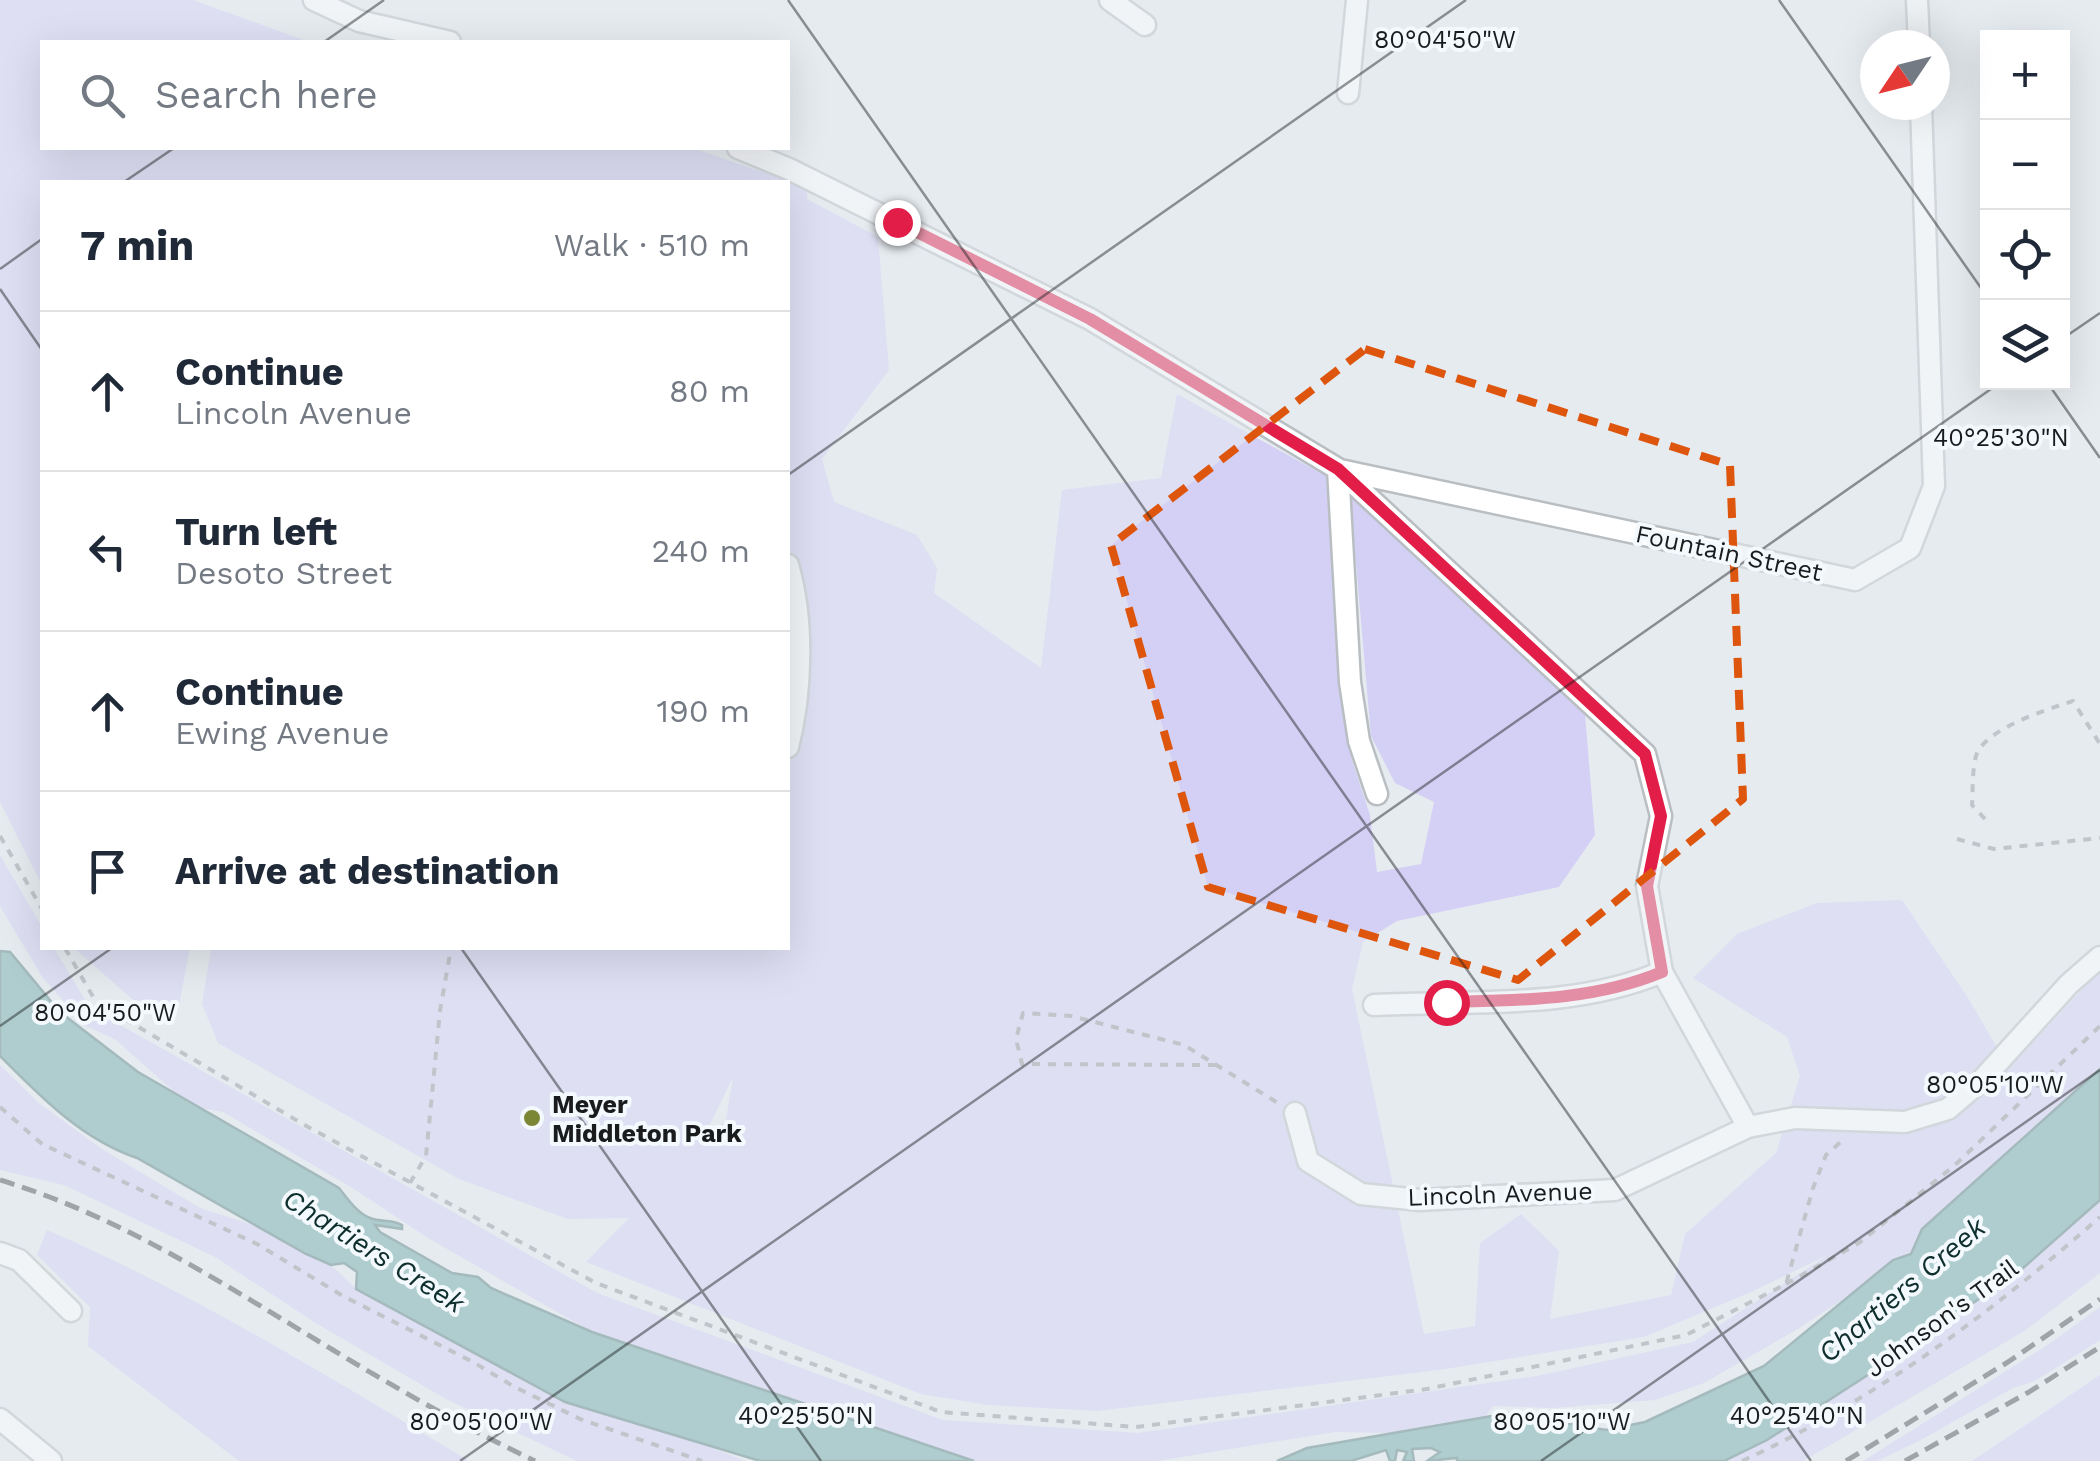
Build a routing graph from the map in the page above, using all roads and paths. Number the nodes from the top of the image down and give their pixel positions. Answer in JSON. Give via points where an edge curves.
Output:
{"nodes":[{"id":1,"x":314,"y":0,"type":"edge"},
{"id":2,"x":1110,"y":0,"type":"edge"},
{"id":3,"x":1356,"y":0,"type":"edge"},
{"id":4,"x":1917,"y":0,"type":"edge"},
{"id":5,"x":1145,"y":25,"type":"dead end"},
{"id":6,"x":1918,"y":30,"type":"edge"},
{"id":7,"x":441,"y":40,"type":"edge"},
{"id":8,"x":1348,"y":93,"type":"dead end"},
{"id":9,"x":1922,"y":120,"type":"edge"},
{"id":10,"x":741,"y":150,"type":"edge"},
{"id":11,"x":783,"y":176,"type":"edge"},
{"id":12,"x":1338,"y":469,"type":"junction"},
{"id":13,"x":790,"y":592,"type":"edge"},
{"id":14,"x":792,"y":620,"type":"edge"},
{"id":15,"x":790,"y":734,"type":"edge"},
{"id":16,"x":2100,"y":744,"type":"edge"},
{"id":17,"x":1377,"y":794,"type":"dead end"},
{"id":18,"x":1985,"y":819,"type":"dead end"},
{"id":19,"x":0,"y":836,"type":"edge"},
{"id":20,"x":2100,"y":838,"type":"edge"},
{"id":21,"x":1957,"y":839,"type":"dead end"},
{"id":22,"x":40,"y":905,"type":"edge"},
{"id":23,"x":66,"y":950,"type":"edge"},
{"id":24,"x":451,"y":950,"type":"edge"},
{"id":25,"x":2100,"y":957,"type":"edge"},
{"id":26,"x":1662,"y":972,"type":"junction"},
{"id":27,"x":1374,"y":1005,"type":"dead end"},
{"id":28,"x":2100,"y":1026,"type":"edge"},
{"id":29,"x":1216,"y":1065,"type":"junction"},
{"id":30,"x":0,"y":1107,"type":"edge"},
{"id":31,"x":1295,"y":1113,"type":"joint"},
{"id":32,"x":1864,"y":1122,"type":"junction"},
{"id":33,"x":1748,"y":1128,"type":"junction"},
{"id":34,"x":410,"y":1182,"type":"junction"},
{"id":35,"x":2100,"y":1217,"type":"edge"},
{"id":36,"x":0,"y":1253,"type":"edge"},
{"id":37,"x":1786,"y":1284,"type":"junction"},
{"id":38,"x":71,"y":1311,"type":"dead end"},
{"id":39,"x":0,"y":1419,"type":"edge"},
{"id":40,"x":51,"y":1461,"type":"edge"},
{"id":41,"x":702,"y":1461,"type":"edge"},
{"id":42,"x":1742,"y":1461,"type":"edge"}],
"edges":[{"from":1,"to":7,"type":"street","via":[[359,21]]},
{"from":2,"to":5,"type":"street"},
{"from":3,"to":8,"type":"street"},
{"from":4,"to":6,"type":"street"},
{"from":9,"to":12,"type":"street","name":"Fountain Street","via":[[1934,486],[1910,548],[1854,580]]},
{"from":10,"to":11,"type":"street"},
{"from":11,"to":12,"type":"street","via":[[1090,319]]},
{"from":12,"to":17,"type":"street","via":[[1350,682]]},
{"from":12,"to":26,"type":"street","via":[[1645,754],[1661,816],[1647,886]]},
{"from":13,"to":14,"type":"street"},
{"from":14,"to":15,"type":"street","via":[[797,687]]},
{"from":16,"to":18,"type":"path","via":[[2073,701],[1988,740],[1977,753],[1972,805]]},
{"from":19,"to":22,"type":"path"},
{"from":20,"to":21,"type":"path","via":[[1994,849]]},
{"from":23,"to":34,"type":"path","via":[[96,1002]]},
{"from":24,"to":34,"type":"path","via":[[426,1156]]},
{"from":25,"to":32,"type":"street","name":"Lincoln Avenue","via":[[1948,1109],[1905,1122]]},
{"from":26,"to":27,"type":"street","via":[[1564,998]]},
{"from":26,"to":33,"type":"street"},
{"from":28,"to":37,"type":"path","via":[[1956,1164],[1860,1244]]},
{"from":29,"to":29,"type":"path","via":[[1184,1046],[1071,1016],[1023,1013],[1016,1039],[1022,1064]]},
{"from":29,"to":31,"type":"path"},
{"from":30,"to":41,"type":"path","via":[[42,1144],[257,1244],[512,1386],[580,1419]]},
{"from":31,"to":33,"type":"street","name":"Lincoln Avenue","via":[[1308,1161],[1361,1194],[1420,1200],[1615,1190]]},
{"from":32,"to":33,"type":"street","name":"Lincoln Avenue","via":[[1795,1118]]},
{"from":32,"to":37,"type":"path","via":[[1826,1155]]},
{"from":34,"to":37,"type":"path","via":[[596,1283],[941,1412],[1038,1420],[1136,1426],[1427,1388],[1686,1335]]},
{"from":35,"to":42,"type":"path","name":"Johnson's Trail","via":[[1916,1363]]},
{"from":36,"to":38,"type":"street","via":[[18,1260]]},
{"from":39,"to":40,"type":"street"}]}
